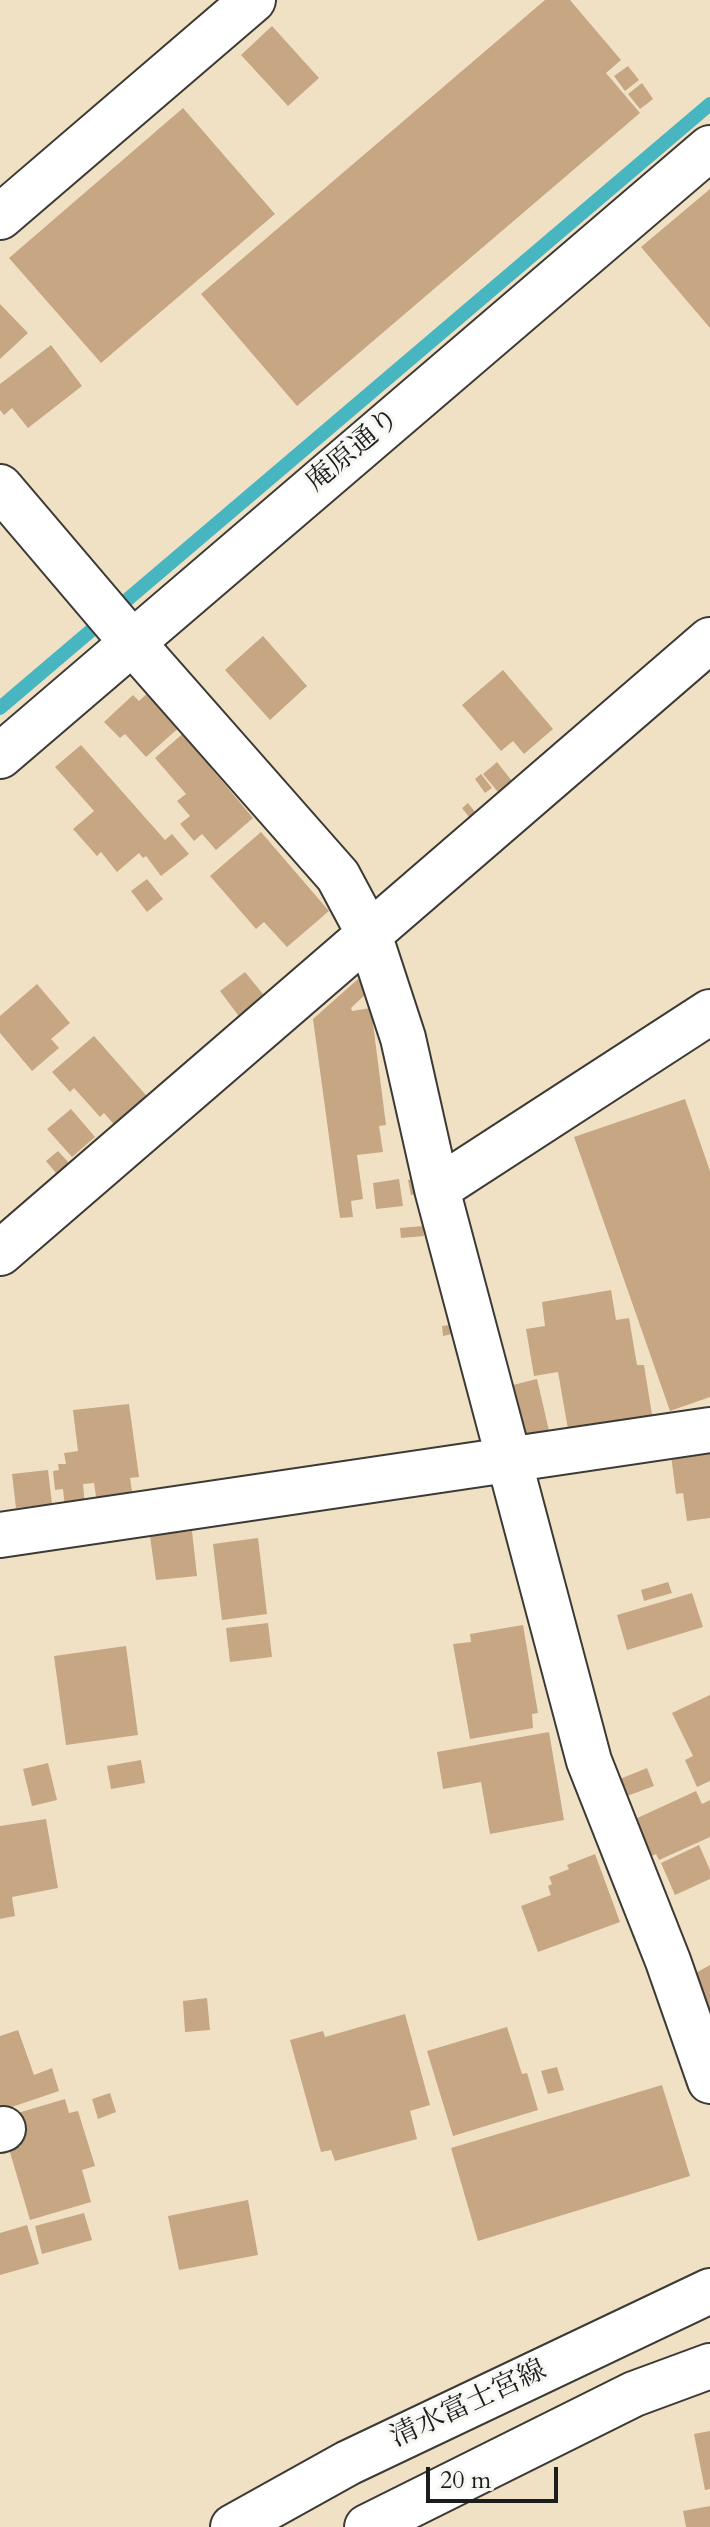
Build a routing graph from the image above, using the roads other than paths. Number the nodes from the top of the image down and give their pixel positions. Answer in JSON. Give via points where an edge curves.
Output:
{"nodes":[{"id":1,"x":253,"y":0,"type":"edge"},
{"id":2,"x":710,"y":148,"type":"edge"},
{"id":3,"x":0,"y":217,"type":"edge"},
{"id":4,"x":0,"y":487,"type":"edge"},
{"id":5,"x":710,"y":640,"type":"edge"},
{"id":6,"x":131,"y":641,"type":"junction"},
{"id":7,"x":0,"y":756,"type":"edge"},
{"id":8,"x":369,"y":934,"type":"junction"},
{"id":9,"x":710,"y":1012,"type":"edge"},
{"id":10,"x":437,"y":1189,"type":"junction"},
{"id":11,"x":0,"y":1253,"type":"edge"},
{"id":12,"x":710,"y":1430,"type":"edge"},
{"id":13,"x":508,"y":1461,"type":"junction"},
{"id":14,"x":0,"y":1535,"type":"edge"},
{"id":15,"x":710,"y":2081,"type":"edge"},
{"id":16,"x":710,"y":2291,"type":"edge"},
{"id":17,"x":710,"y":2366,"type":"edge"},
{"id":18,"x":233,"y":2527,"type":"edge"},
{"id":19,"x":367,"y":2527,"type":"edge"}],
"edges":[{"from":1,"to":3,"type":"street"},
{"from":2,"to":6,"type":"street","name":"庵原通り"},
{"from":4,"to":6,"type":"street"},
{"from":5,"to":8,"type":"street"},
{"from":6,"to":7,"type":"street","name":"庵原通り"},
{"from":6,"to":8,"type":"street","via":[[338,876]]},
{"from":8,"to":10,"type":"street","via":[[403,1038]]},
{"from":8,"to":11,"type":"street"},
{"from":9,"to":10,"type":"street"},
{"from":10,"to":13,"type":"street"},
{"from":12,"to":13,"type":"street"},
{"from":13,"to":14,"type":"street"},
{"from":13,"to":15,"type":"street","via":[[589,1761]]},
{"from":16,"to":18,"type":"street","name":"清水富士宮線","via":[[348,2463]]},
{"from":17,"to":19,"type":"street","via":[[634,2394]]}]}
